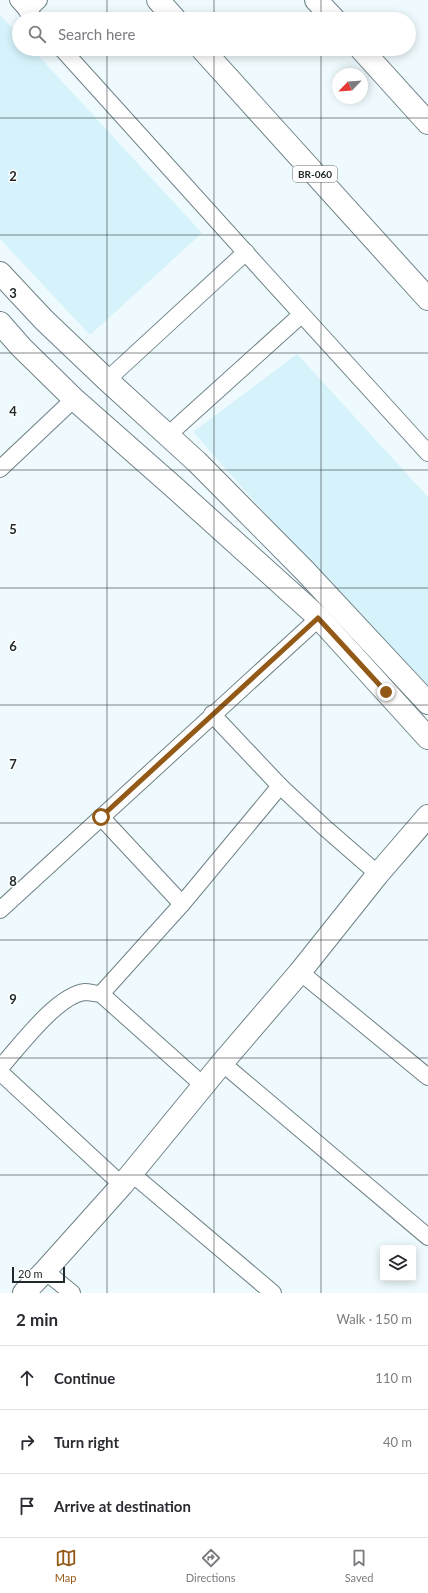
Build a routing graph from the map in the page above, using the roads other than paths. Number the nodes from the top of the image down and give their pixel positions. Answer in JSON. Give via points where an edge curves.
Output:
{"nodes":[{"id":1,"x":158,"y":0,"type":"edge"},
{"id":2,"x":316,"y":0,"type":"edge"},
{"id":3,"x":169,"y":12,"type":"edge"},
{"id":4,"x":327,"y":12,"type":"edge"},
{"id":5,"x":68,"y":56,"type":"edge"},
{"id":6,"x":208,"y":56,"type":"edge"},
{"id":7,"x":367,"y":56,"type":"edge"},
{"id":8,"x":428,"y":123,"type":"edge"},
{"id":9,"x":246,"y":252,"type":"junction"},
{"id":10,"x":0,"y":273,"type":"edge"},
{"id":11,"x":428,"y":299,"type":"edge"},
{"id":12,"x":301,"y":315,"type":"junction"},
{"id":13,"x":44,"y":320,"type":"junction"},
{"id":14,"x":0,"y":323,"type":"edge"},
{"id":15,"x":21,"y":346,"type":"junction"},
{"id":16,"x":107,"y":380,"type":"junction"},
{"id":17,"x":74,"y":399,"type":"junction"},
{"id":18,"x":168,"y":435,"type":"junction"},
{"id":19,"x":428,"y":453,"type":"edge"},
{"id":20,"x":197,"y":462,"type":"junction"},
{"id":21,"x":0,"y":469,"type":"edge"},
{"id":22,"x":176,"y":489,"type":"junction"},
{"id":23,"x":318,"y":618,"type":"junction"},
{"id":24,"x":428,"y":703,"type":"edge"},
{"id":25,"x":212,"y":714,"type":"junction"},
{"id":26,"x":428,"y":738,"type":"edge"},
{"id":27,"x":280,"y":786,"type":"junction"},
{"id":28,"x":428,"y":816,"type":"edge"},
{"id":29,"x":101,"y":817,"type":"junction"},
{"id":30,"x":378,"y":874,"type":"junction"},
{"id":31,"x":182,"y":904,"type":"junction"},
{"id":32,"x":0,"y":910,"type":"edge"},
{"id":33,"x":300,"y":972,"type":"junction"},
{"id":34,"x":101,"y":994,"type":"junction"},
{"id":35,"x":222,"y":1064,"type":"junction"},
{"id":36,"x":0,"y":1068,"type":"edge"},
{"id":37,"x":0,"y":1072,"type":"edge"},
{"id":38,"x":428,"y":1077,"type":"edge"},
{"id":39,"x":204,"y":1086,"type":"junction"},
{"id":40,"x":126,"y":1179,"type":"junction"},
{"id":41,"x":428,"y":1237,"type":"edge"},
{"id":42,"x":45,"y":1271,"type":"junction"},
{"id":43,"x":24,"y":1293,"type":"edge"},
{"id":44,"x":72,"y":1293,"type":"edge"},
{"id":45,"x":273,"y":1293,"type":"edge"}],
"edges":[{"from":1,"to":3,"type":"main road"},
{"from":2,"to":4,"type":"main road"},
{"from":5,"to":9,"type":"street"},
{"from":6,"to":11,"type":"main road","number":"BR-060"},
{"from":7,"to":8,"type":"main road"},
{"from":9,"to":12,"type":"street"},
{"from":9,"to":16,"type":"street"},
{"from":10,"to":13,"type":"main road"},
{"from":12,"to":18,"type":"street"},
{"from":12,"to":19,"type":"street"},
{"from":13,"to":15,"type":"main road","via":[[28,335]]},
{"from":13,"to":16,"type":"main road"},
{"from":14,"to":15,"type":"main road"},
{"from":15,"to":17,"type":"main road"},
{"from":16,"to":18,"type":"main road"},
{"from":17,"to":21,"type":"street"},
{"from":17,"to":22,"type":"main road"},
{"from":18,"to":20,"type":"main road"},
{"from":20,"to":22,"type":"main road"},
{"from":20,"to":24,"type":"main road","via":[[304,570]]},
{"from":22,"to":23,"type":"main road"},
{"from":23,"to":25,"type":"street"},
{"from":23,"to":26,"type":"main road"},
{"from":25,"to":27,"type":"street"},
{"from":25,"to":29,"type":"street"},
{"from":27,"to":30,"type":"street"},
{"from":27,"to":31,"type":"street"},
{"from":28,"to":30,"type":"main road"},
{"from":29,"to":31,"type":"street"},
{"from":29,"to":32,"type":"street"},
{"from":30,"to":33,"type":"main road"},
{"from":31,"to":34,"type":"street"},
{"from":33,"to":35,"type":"main road"},
{"from":33,"to":38,"type":"street"},
{"from":34,"to":36,"type":"street","via":[[85,992],[66,1000],[50,1012]]},
{"from":34,"to":39,"type":"street"},
{"from":35,"to":39,"type":"main road"},
{"from":35,"to":41,"type":"street"},
{"from":37,"to":40,"type":"street"},
{"from":39,"to":40,"type":"main road"},
{"from":40,"to":42,"type":"main road"},
{"from":40,"to":45,"type":"street"},
{"from":42,"to":43,"type":"main road"},
{"from":42,"to":44,"type":"street"}]}
